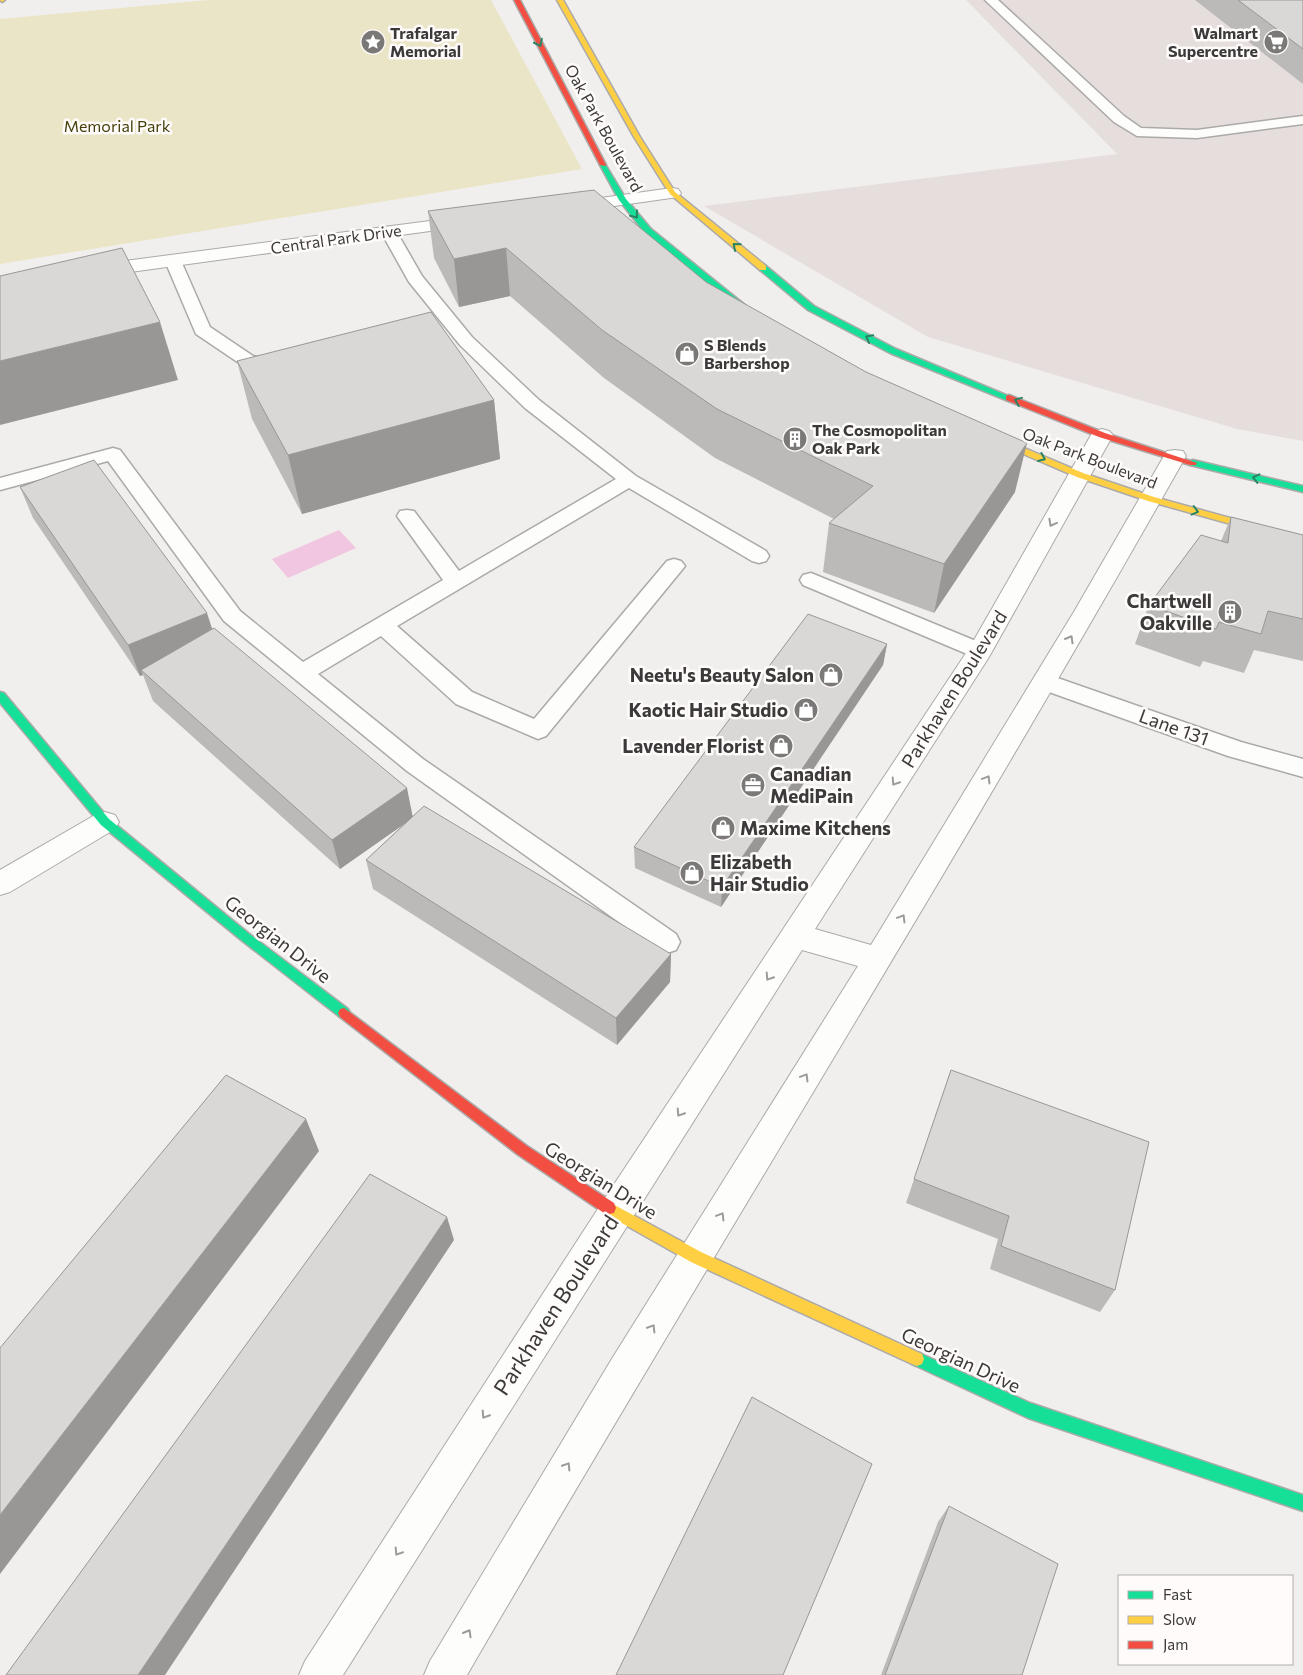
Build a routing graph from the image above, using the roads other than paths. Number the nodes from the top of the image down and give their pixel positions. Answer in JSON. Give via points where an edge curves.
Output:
{"nodes":[{"id":1,"x":517,"y":0,"type":"edge"},
{"id":2,"x":560,"y":0,"type":"edge"},
{"id":3,"x":991,"y":0,"type":"edge"},
{"id":4,"x":1303,"y":120,"type":"edge"},
{"id":5,"x":672,"y":193,"type":"junction"},
{"id":6,"x":623,"y":200,"type":"junction"},
{"id":7,"x":551,"y":210,"type":"edge"},
{"id":8,"x":484,"y":219,"type":"edge"},
{"id":9,"x":389,"y":232,"type":"junction"},
{"id":10,"x":174,"y":261,"type":"junction"},
{"id":11,"x":77,"y":273,"type":"edge"},
{"id":12,"x":755,"y":317,"type":"edge"},
{"id":13,"x":296,"y":367,"type":"edge"},
{"id":14,"x":983,"y":434,"type":"edge"},
{"id":15,"x":1102,"y":435,"type":"junction"},
{"id":16,"x":1175,"y":456,"type":"junction"},
{"id":17,"x":1080,"y":475,"type":"junction"},
{"id":18,"x":629,"y":480,"type":"junction"},
{"id":19,"x":0,"y":484,"type":"edge"},
{"id":20,"x":1303,"y":490,"type":"edge"},
{"id":21,"x":1151,"y":499,"type":"junction"},
{"id":22,"x":407,"y":516,"type":"dead end"},
{"id":23,"x":1303,"y":540,"type":"edge"},
{"id":24,"x":759,"y":556,"type":"dead end"},
{"id":25,"x":674,"y":566,"type":"dead end"},
{"id":26,"x":811,"y":580,"type":"dead end"},
{"id":27,"x":456,"y":582,"type":"junction"},
{"id":28,"x":382,"y":625,"type":"junction"},
{"id":29,"x":980,"y":651,"type":"junction"},
{"id":30,"x":302,"y":673,"type":"junction"},
{"id":31,"x":1046,"y":682,"type":"junction"},
{"id":32,"x":0,"y":696,"type":"edge"},
{"id":33,"x":1303,"y":768,"type":"edge"},
{"id":34,"x":105,"y":822,"type":"junction"},
{"id":35,"x":0,"y":884,"type":"edge"},
{"id":36,"x":795,"y":936,"type":"junction"},
{"id":37,"x":667,"y":942,"type":"dead end"},
{"id":38,"x":877,"y":959,"type":"junction"},
{"id":39,"x":615,"y":1212,"type":"junction"},
{"id":40,"x":696,"y":1257,"type":"junction"},
{"id":41,"x":1303,"y":1503,"type":"edge"},
{"id":42,"x":319,"y":1675,"type":"edge"},
{"id":43,"x":444,"y":1675,"type":"edge"}],
"edges":[{"from":1,"to":6,"type":"street","name":"Oak Park Boulevard","one_way":true},
{"from":2,"to":5,"type":"street","name":"Oak Park Boulevard"},
{"from":3,"to":4,"type":"lane","via":[[1137,132],[1197,134]]},
{"from":5,"to":6,"type":"street"},
{"from":15,"to":5,"type":"street","name":"Oak Park Boulevard","one_way":true,"via":[[893,351],[812,308]]},
{"from":6,"to":7,"type":"street"},
{"from":6,"to":12,"type":"street","name":"Oak Park Boulevard","one_way":true,"via":[[648,231]]},
{"from":8,"to":9,"type":"street","name":"Central Park Drive"},
{"from":9,"to":10,"type":"street","name":"Central Park Drive"},
{"from":9,"to":18,"type":"lane","via":[[457,343]]},
{"from":10,"to":11,"type":"street","name":"Central Park Drive"},
{"from":10,"to":13,"type":"lane","via":[[202,330],[248,360]]},
{"from":14,"to":17,"type":"street","name":"Oak Park Boulevard","one_way":true},
{"from":15,"to":16,"type":"street","name":"Oak Park Boulevard"},
{"from":15,"to":17,"type":"street","name":"Parkhaven Boulevard"},
{"from":20,"to":16,"type":"street","name":"Oak Park Boulevard","one_way":true},
{"from":16,"to":21,"type":"street"},
{"from":17,"to":21,"type":"street","name":"Oak Park Boulevard"},
{"from":17,"to":29,"type":"street","name":"Parkhaven Boulevard","one_way":true},
{"from":18,"to":24,"type":"lane"},
{"from":18,"to":27,"type":"lane"},
{"from":19,"to":30,"type":"lane","via":[[113,454],[232,616]]},
{"from":21,"to":23,"type":"street","name":"Oak Park Boulevard","one_way":true},
{"from":31,"to":21,"type":"street","one_way":true},
{"from":22,"to":27,"type":"lane"},
{"from":25,"to":28,"type":"lane","via":[[538,730],[464,698]]},
{"from":26,"to":29,"type":"lane"},
{"from":27,"to":28,"type":"lane"},
{"from":28,"to":30,"type":"lane"},
{"from":29,"to":36,"type":"street","name":"Parkhaven Boulevard","one_way":true},
{"from":30,"to":37,"type":"lane","via":[[414,765]]},
{"from":31,"to":33,"type":"lane","name":"Lane 131","via":[[1236,750]]},
{"from":38,"to":31,"type":"street","one_way":true},
{"from":32,"to":34,"type":"street","name":"Georgian Drive"},
{"from":34,"to":35,"type":"street"},
{"from":34,"to":39,"type":"street","name":"Georgian Drive","via":[[244,936],[522,1150]]},
{"from":36,"to":38,"type":"street"},
{"from":36,"to":39,"type":"street","name":"Parkhaven Boulevard","one_way":true},
{"from":40,"to":38,"type":"street","one_way":true},
{"from":39,"to":40,"type":"street","name":"Georgian Drive"},
{"from":39,"to":42,"type":"street","name":"Parkhaven Boulevard","one_way":true},
{"from":40,"to":41,"type":"street","name":"Georgian Drive","via":[[1028,1410]]},
{"from":43,"to":40,"type":"street","one_way":true,"via":[[541,1508]]}]}
